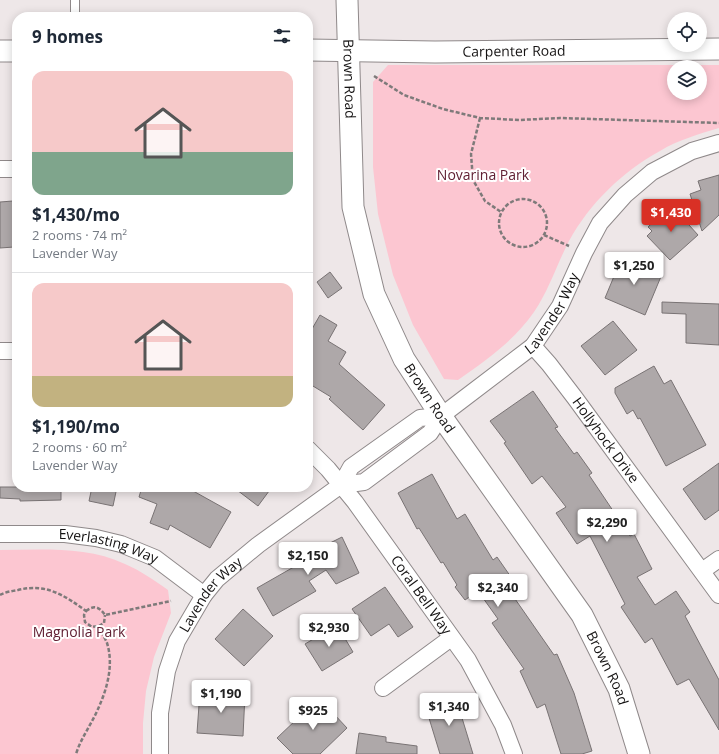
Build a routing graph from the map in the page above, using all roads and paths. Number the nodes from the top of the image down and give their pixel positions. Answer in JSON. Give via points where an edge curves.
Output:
{"nodes":[{"id":1,"x":75,"y":0,"type":"edge"},
{"id":2,"x":347,"y":0,"type":"edge"},
{"id":3,"x":75,"y":12,"type":"edge"},
{"id":4,"x":719,"y":49,"type":"edge"},
{"id":5,"x":0,"y":50,"type":"edge"},
{"id":6,"x":313,"y":50,"type":"edge"},
{"id":7,"x":348,"y":50,"type":"junction"},
{"id":8,"x":12,"y":51,"type":"edge"},
{"id":9,"x":374,"y":76,"type":"dead end"},
{"id":10,"x":480,"y":118,"type":"junction"},
{"id":11,"x":719,"y":123,"type":"edge"},
{"id":12,"x":719,"y":143,"type":"edge"},
{"id":13,"x":0,"y":169,"type":"edge"},
{"id":14,"x":12,"y":169,"type":"edge"},
{"id":15,"x":501,"y":212,"type":"junction"},
{"id":16,"x":544,"y":235,"type":"junction"},
{"id":17,"x":569,"y":246,"type":"dead end"},
{"id":18,"x":533,"y":346,"type":"junction"},
{"id":19,"x":0,"y":351,"type":"edge"},
{"id":20,"x":12,"y":351,"type":"edge"},
{"id":21,"x":441,"y":416,"type":"junction"},
{"id":22,"x":313,"y":453,"type":"edge"},
{"id":23,"x":341,"y":485,"type":"junction"},
{"id":24,"x":0,"y":534,"type":"edge"},
{"id":25,"x":719,"y":560,"type":"edge"},
{"id":26,"x":702,"y":572,"type":"junction"},
{"id":27,"x":0,"y":595,"type":"edge"},
{"id":28,"x":204,"y":595,"type":"junction"},
{"id":29,"x":719,"y":595,"type":"edge"},
{"id":30,"x":172,"y":601,"type":"dead end"},
{"id":31,"x":86,"y":610,"type":"junction"},
{"id":32,"x":105,"y":615,"type":"junction"},
{"id":33,"x":99,"y":626,"type":"junction"},
{"id":34,"x":451,"y":638,"type":"junction"},
{"id":35,"x":383,"y":688,"type":"dead end"},
{"id":36,"x":76,"y":754,"type":"edge"},
{"id":37,"x":160,"y":754,"type":"edge"},
{"id":38,"x":514,"y":754,"type":"edge"},
{"id":39,"x":639,"y":754,"type":"edge"}],
"edges":[{"from":1,"to":3,"type":"lane"},
{"from":2,"to":7,"type":"street","name":"Brown Road"},
{"from":4,"to":7,"type":"street","name":"Carpenter Road","via":[[435,52]]},
{"from":5,"to":8,"type":"street"},
{"from":6,"to":7,"type":"street","name":"Carpenter Road"},
{"from":7,"to":21,"type":"street","name":"Brown Road","via":[[353,207],[374,294],[404,359]]},
{"from":9,"to":10,"type":"path","via":[[404,96]]},
{"from":10,"to":11,"type":"path"},
{"from":10,"to":15,"type":"path","via":[[472,154],[473,180],[486,201]]},
{"from":12,"to":18,"type":"street","name":"Lavender Way","via":[[692,151],[652,172],[625,195],[600,223],[560,306]]},
{"from":13,"to":14,"type":"street"},
{"from":15,"to":16,"type":"path","via":[[499,229],[502,237],[509,243],[526,248],[541,240]]},
{"from":15,"to":16,"type":"path","via":[[514,200],[527,199],[537,203],[544,209],[547,218]]},
{"from":16,"to":17,"type":"path"},
{"from":18,"to":21,"type":"street","name":"Lavender Way"},
{"from":18,"to":26,"type":"street","name":"Hollyhock Drive","via":[[575,398]]},
{"from":19,"to":20,"type":"street"},
{"from":21,"to":23,"type":"street","name":"Lavender Way","via":[[430,433],[364,482]]},
{"from":21,"to":39,"type":"street","name":"Brown Road","via":[[582,615],[619,689]]},
{"from":22,"to":23,"type":"street","name":"Coral Bell Way"},
{"from":23,"to":28,"type":"street","name":"Lavender Way","via":[[258,546],[217,579]]},
{"from":23,"to":34,"type":"street","name":"Coral Bell Way"},
{"from":24,"to":28,"type":"street","name":"Everlasting Way","via":[[65,534],[121,544],[155,558]]},
{"from":25,"to":26,"type":"street"},
{"from":26,"to":29,"type":"street","name":"Hollyhock Drive"},
{"from":27,"to":31,"type":"path","via":[[26,588],[50,589],[68,597]]},
{"from":28,"to":37,"type":"street","name":"Lavender Way","via":[[178,641],[167,671],[160,713]]},
{"from":30,"to":32,"type":"path"},
{"from":31,"to":32,"type":"path","via":[[96,607]]},
{"from":31,"to":33,"type":"path","via":[[85,622],[92,627]]},
{"from":32,"to":33,"type":"path","via":[[104,623]]},
{"from":33,"to":36,"type":"path","via":[[110,656],[108,678],[98,710]]},
{"from":34,"to":35,"type":"street"},
{"from":34,"to":38,"type":"street","name":"Coral Bell Way","via":[[468,660],[503,724]]}]}
